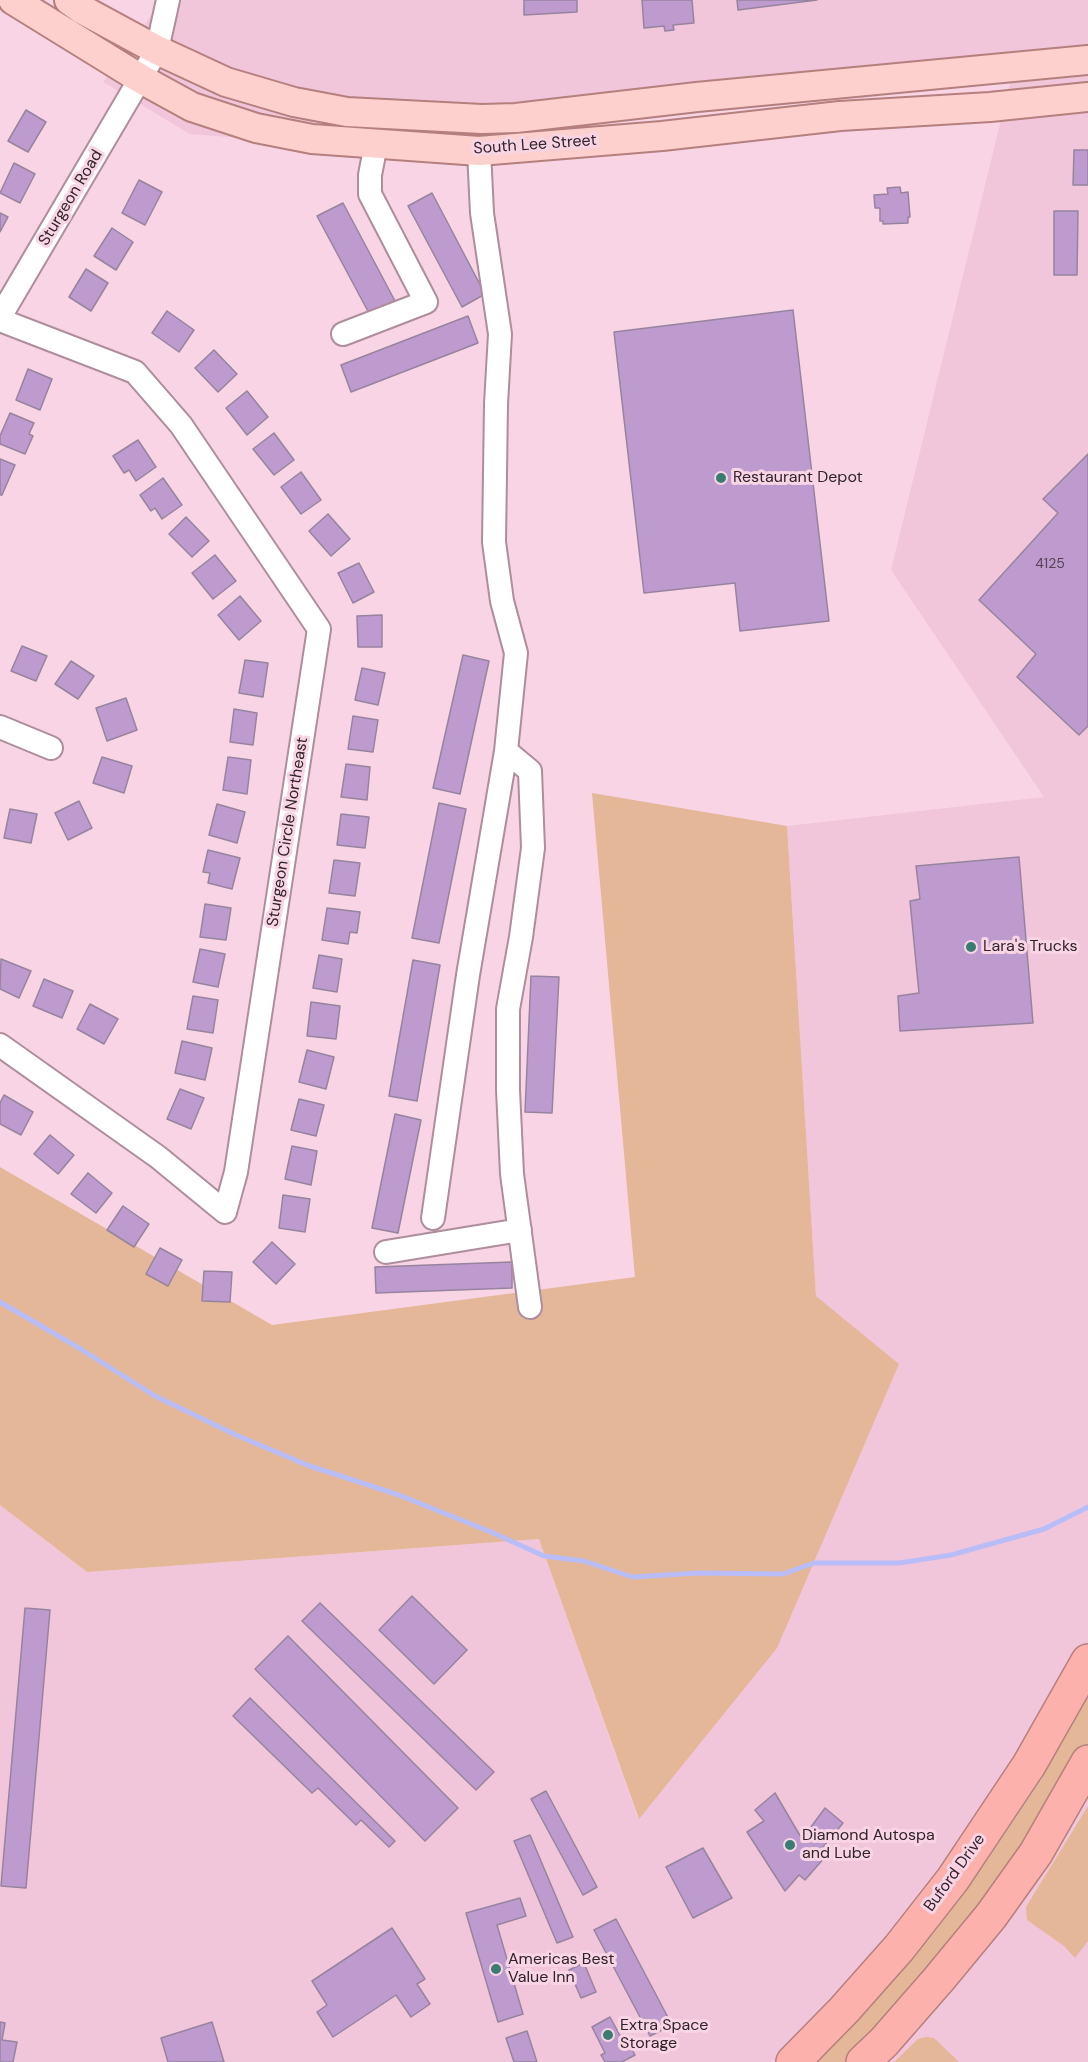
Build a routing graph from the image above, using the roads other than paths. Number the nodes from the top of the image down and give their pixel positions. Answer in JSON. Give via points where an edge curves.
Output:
{"nodes":[{"id":1,"x":14,"y":0,"type":"edge"},
{"id":2,"x":69,"y":0,"type":"edge"},
{"id":3,"x":168,"y":0,"type":"edge"},
{"id":4,"x":157,"y":50,"type":"junction"},
{"id":5,"x":1088,"y":60,"type":"edge"},
{"id":6,"x":141,"y":79,"type":"junction"},
{"id":7,"x":1088,"y":97,"type":"edge"},
{"id":8,"x":376,"y":144,"type":"junction"},
{"id":9,"x":480,"y":151,"type":"junction"},
{"id":10,"x":0,"y":319,"type":"edge"},
{"id":11,"x":343,"y":334,"type":"dead end"},
{"id":12,"x":0,"y":727,"type":"edge"},
{"id":13,"x":51,"y":748,"type":"dead end"},
{"id":14,"x":506,"y":751,"type":"junction"},
{"id":15,"x":0,"y":1045,"type":"edge"},
{"id":16,"x":434,"y":1218,"type":"dead end"},
{"id":17,"x":520,"y":1230,"type":"junction"},
{"id":18,"x":386,"y":1252,"type":"dead end"},
{"id":19,"x":530,"y":1308,"type":"dead end"},
{"id":20,"x":1088,"y":1661,"type":"edge"},
{"id":21,"x":1088,"y":1762,"type":"edge"},
{"id":22,"x":793,"y":2062,"type":"edge"},
{"id":23,"x":863,"y":2062,"type":"edge"}],
"edges":[{"from":1,"to":6,"type":"main road","name":"South Lee Street"},
{"from":2,"to":4,"type":"main road","name":"South Lee Street"},
{"from":3,"to":4,"type":"street","name":"Sturgeon Road"},
{"from":4,"to":5,"type":"main road","name":"South Lee Street","via":[[226,82],[294,102],[347,112],[482,119]]},
{"from":4,"to":6,"type":"street","name":"Sturgeon Road"},
{"from":6,"to":8,"type":"main road","name":"South Lee Street","via":[[192,107],[255,128],[312,139]]},
{"from":6,"to":10,"type":"street","name":"Sturgeon Road"},
{"from":7,"to":9,"type":"main road","name":"South Lee Street","via":[[840,116]]},
{"from":8,"to":9,"type":"main road","name":"South Lee Street"},
{"from":8,"to":11,"type":"street","via":[[370,194],[426,302]]},
{"from":9,"to":14,"type":"street","via":[[482,213],[500,334],[494,542],[502,601],[516,653]]},
{"from":10,"to":15,"type":"street","name":"Sturgeon Circle Northeast","via":[[135,372],[181,425],[319,628],[236,1172],[225,1212],[158,1157]]},
{"from":12,"to":13,"type":"street"},
{"from":14,"to":16,"type":"street","via":[[468,975]]},
{"from":14,"to":17,"type":"street","via":[[530,771],[533,848],[508,1009],[512,1174]]},
{"from":17,"to":18,"type":"street"},
{"from":17,"to":19,"type":"street"},
{"from":20,"to":22,"type":"highway","name":"Buford Drive","via":[[1029,1765],[953,1880],[844,2010]]},
{"from":21,"to":23,"type":"highway","via":[[1036,1853],[993,1914]]}]}
